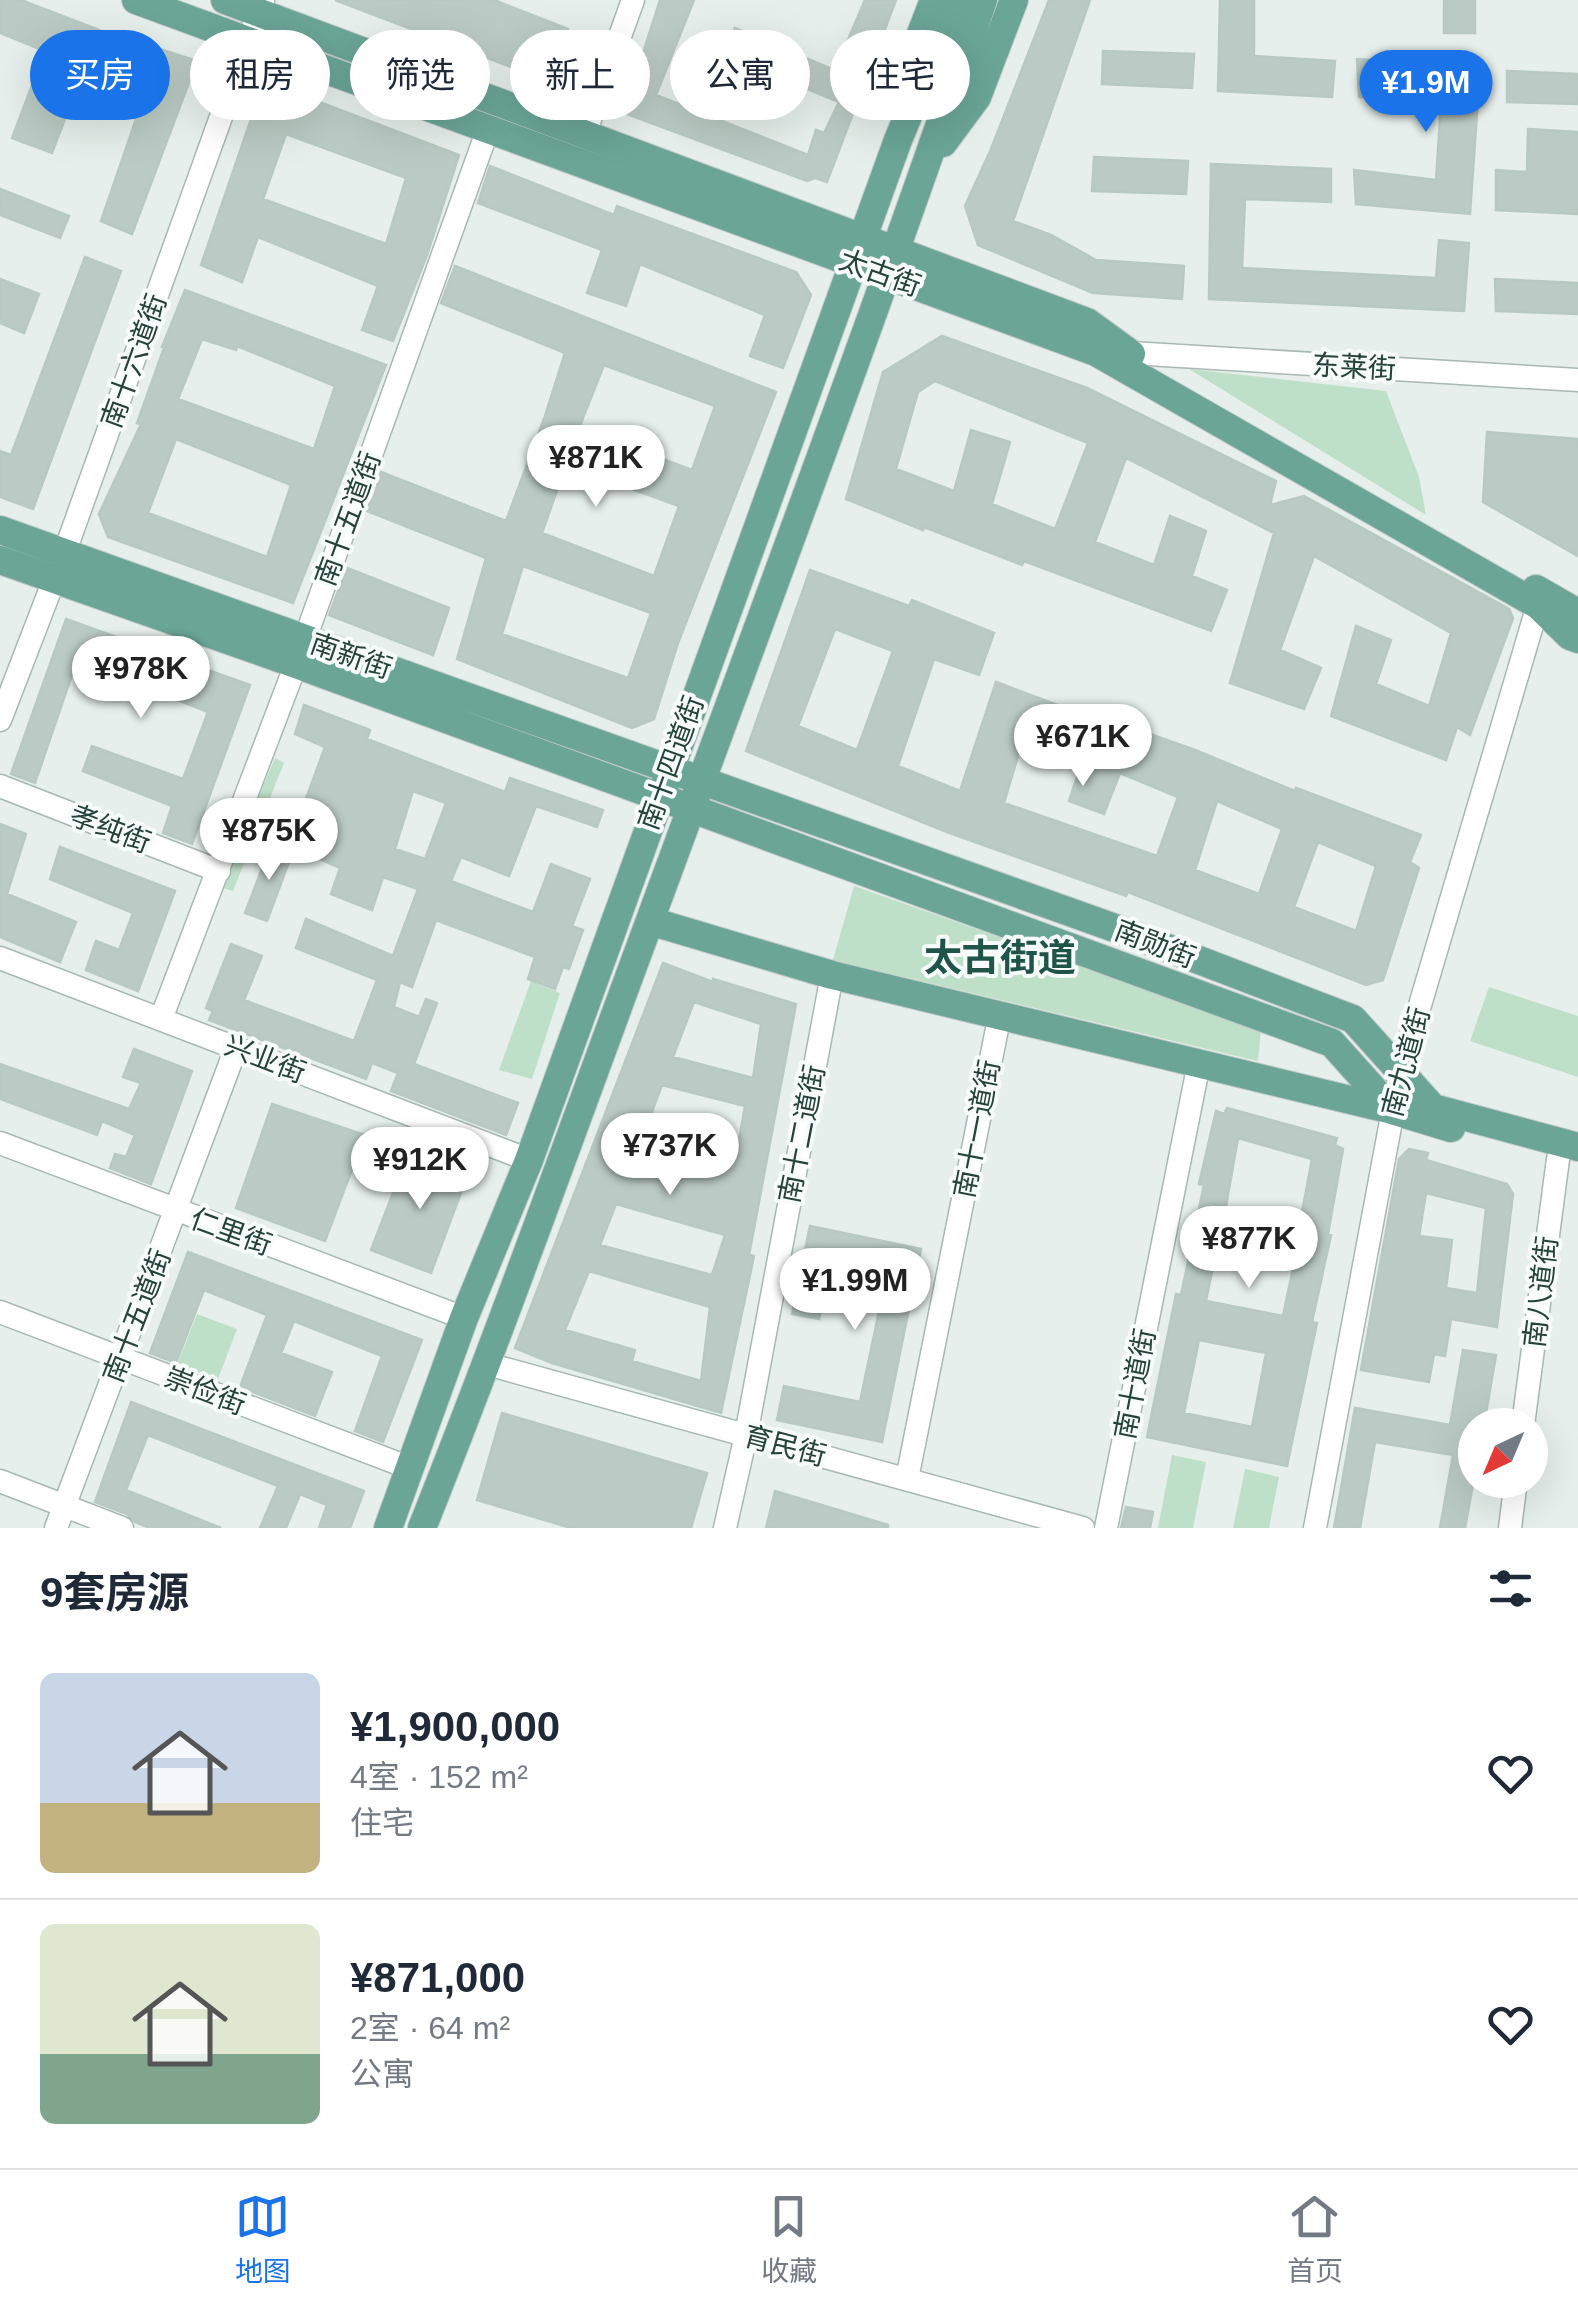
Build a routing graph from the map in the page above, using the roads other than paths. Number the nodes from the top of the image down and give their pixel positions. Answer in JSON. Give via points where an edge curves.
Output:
{"nodes":[{"id":1,"x":136,"y":0,"type":"edge"},
{"id":2,"x":224,"y":0,"type":"edge"},
{"id":3,"x":633,"y":0,"type":"edge"},
{"id":4,"x":934,"y":0,"type":"edge"},
{"id":5,"x":956,"y":0,"type":"edge"},
{"id":6,"x":983,"y":0,"type":"edge"},
{"id":7,"x":1014,"y":0,"type":"edge"},
{"id":8,"x":261,"y":6,"type":"edge"},
{"id":9,"x":218,"y":30,"type":"edge"},
{"id":10,"x":252,"y":30,"type":"edge"},
{"id":11,"x":330,"y":71,"type":"edge"},
{"id":12,"x":220,"y":120,"type":"edge"},
{"id":13,"x":488,"y":129,"type":"junction"},
{"id":14,"x":585,"y":133,"type":"junction"},
{"id":15,"x":898,"y":140,"type":"junction"},
{"id":16,"x":927,"y":164,"type":"junction"},
{"id":17,"x":858,"y":250,"type":"junction"},
{"id":18,"x":892,"y":263,"type":"junction"},
{"id":19,"x":1131,"y":353,"type":"junction"},
{"id":20,"x":1578,"y":380,"type":"edge"},
{"id":21,"x":0,"y":530,"type":"edge"},
{"id":22,"x":0,"y":560,"type":"edge"},
{"id":23,"x":59,"y":567,"type":"junction"},
{"id":24,"x":1538,"y":605,"type":"junction"},
{"id":25,"x":1578,"y":613,"type":"edge"},
{"id":26,"x":1578,"y":639,"type":"edge"},
{"id":27,"x":300,"y":652,"type":"junction"},
{"id":28,"x":0,"y":720,"type":"edge"},
{"id":29,"x":669,"y":768,"type":"junction"},
{"id":30,"x":702,"y":780,"type":"junction"},
{"id":31,"x":0,"y":786,"type":"edge"},
{"id":32,"x":658,"y":796,"type":"junction"},
{"id":33,"x":692,"y":808,"type":"junction"},
{"id":34,"x":219,"y":871,"type":"junction"},
{"id":35,"x":650,"y":921,"type":"junction"},
{"id":36,"x":0,"y":958,"type":"edge"},
{"id":37,"x":832,"y":975,"type":"junction"},
{"id":38,"x":1000,"y":1014,"type":"junction"},
{"id":39,"x":161,"y":1019,"type":"junction"},
{"id":40,"x":236,"y":1048,"type":"junction"},
{"id":41,"x":1199,"y":1062,"type":"junction"},
{"id":42,"x":1400,"y":1073,"type":"junction"},
{"id":43,"x":1392,"y":1110,"type":"junction"},
{"id":44,"x":0,"y":1143,"type":"edge"},
{"id":45,"x":1571,"y":1157,"type":"edge"},
{"id":46,"x":529,"y":1160,"type":"junction"},
{"id":47,"x":176,"y":1212,"type":"junction"},
{"id":48,"x":0,"y":1312,"type":"edge"},
{"id":49,"x":464,"y":1318,"type":"junction"},
{"id":50,"x":120,"y":1360,"type":"junction"},
{"id":51,"x":487,"y":1364,"type":"junction"},
{"id":52,"x":1526,"y":1408,"type":"edge"},
{"id":53,"x":746,"y":1435,"type":"junction"},
{"id":54,"x":410,"y":1468,"type":"junction"},
{"id":55,"x":907,"y":1479,"type":"junction"},
{"id":56,"x":0,"y":1480,"type":"edge"},
{"id":57,"x":1514,"y":1498,"type":"edge"},
{"id":58,"x":65,"y":1505,"type":"junction"},
{"id":59,"x":56,"y":1528,"type":"edge"},
{"id":60,"x":122,"y":1528,"type":"edge"},
{"id":61,"x":388,"y":1528,"type":"edge"},
{"id":62,"x":422,"y":1528,"type":"edge"},
{"id":63,"x":725,"y":1528,"type":"edge"},
{"id":64,"x":1083,"y":1528,"type":"edge"},
{"id":65,"x":1106,"y":1528,"type":"edge"},
{"id":66,"x":1315,"y":1528,"type":"edge"},
{"id":67,"x":1510,"y":1528,"type":"edge"}],
"edges":[{"from":1,"to":9,"type":"main road","name":"太古街"},
{"from":2,"to":8,"type":"main road","name":"太古街"},
{"from":3,"to":14,"type":"street"},
{"from":4,"to":15,"type":"main road"},
{"from":5,"to":15,"type":"main road","name":"南十四道街"},
{"from":6,"to":16,"type":"main road"},
{"from":7,"to":16,"type":"main road","via":[[977,96]]},
{"from":8,"to":10,"type":"street","name":"南十六道街"},
{"from":8,"to":14,"type":"main road","name":"太古街"},
{"from":11,"to":13,"type":"main road","name":"太古街"},
{"from":12,"to":23,"type":"street","name":"南十六道街"},
{"from":13,"to":17,"type":"main road","name":"太古街"},
{"from":13,"to":27,"type":"street","name":"南十五道街"},
{"from":14,"to":17,"type":"main road","name":"太古街"},
{"from":15,"to":17,"type":"main road","name":"南十四道街"},
{"from":16,"to":18,"type":"main road"},
{"from":17,"to":18,"type":"main road","name":"太古街"},
{"from":17,"to":29,"type":"main road","name":"南十四道街"},
{"from":18,"to":19,"type":"main road","name":"太古街","via":[[1086,322]]},
{"from":18,"to":24,"type":"main road","name":"太古街","via":[[1096,352]]},
{"from":18,"to":30,"type":"main road"},
{"from":19,"to":20,"type":"street","name":"东莱街"},
{"from":19,"to":25,"type":"main road","name":"太古街"},
{"from":21,"to":23,"type":"main road","name":"南新街"},
{"from":22,"to":23,"type":"main road","name":"南新街"},
{"from":23,"to":27,"type":"main road","name":"南新街"},
{"from":23,"to":28,"type":"street","name":"南十六道街"},
{"from":24,"to":26,"type":"main road","name":"太古街"},
{"from":24,"to":42,"type":"street","name":"南九道街"},
{"from":27,"to":29,"type":"main road","name":"南新街"},
{"from":27,"to":32,"type":"main road","name":"南新街"},
{"from":27,"to":34,"type":"street","name":"南十五道街"},
{"from":29,"to":30,"type":"main road","name":"南新街"},
{"from":29,"to":32,"type":"main road","name":"南十四道街"},
{"from":30,"to":33,"type":"main road"},
{"from":30,"to":42,"type":"main road","name":"南勋街","via":[[1353,1019]]},
{"from":31,"to":34,"type":"street","name":"孝纯街"},
{"from":32,"to":33,"type":"main road","name":"南新街"},
{"from":32,"to":46,"type":"main road","name":"南十四道街"},
{"from":33,"to":35,"type":"main road"},
{"from":33,"to":43,"type":"main road","name":"南勋街","via":[[1332,1043]]},
{"from":34,"to":39,"type":"street","name":"南十五道街"},
{"from":35,"to":37,"type":"main road"},
{"from":35,"to":51,"type":"main road"},
{"from":36,"to":39,"type":"street","name":"兴业街"},
{"from":37,"to":38,"type":"main road"},
{"from":37,"to":53,"type":"street","name":"南十二道街"},
{"from":38,"to":41,"type":"main road"},
{"from":38,"to":55,"type":"street","name":"南十一道街"},
{"from":39,"to":40,"type":"street","name":"兴业街"},
{"from":40,"to":46,"type":"street","name":"兴业街"},
{"from":40,"to":47,"type":"street","name":"南十五道街"},
{"from":41,"to":43,"type":"main road"},
{"from":41,"to":65,"type":"street","name":"南十道街"},
{"from":42,"to":43,"type":"street","name":"南九道街"},
{"from":42,"to":45,"type":"main road","name":"南勋街","via":[[1433,1108]]},
{"from":43,"to":45,"type":"main road"},
{"from":43,"to":66,"type":"street","name":"南九道街"},
{"from":44,"to":47,"type":"street","name":"仁里街"},
{"from":45,"to":52,"type":"street","name":"南八道街"},
{"from":46,"to":49,"type":"main road","name":"南十四道街"},
{"from":47,"to":49,"type":"street","name":"仁里街"},
{"from":47,"to":50,"type":"street","name":"南十五道街"},
{"from":48,"to":50,"type":"street","name":"崇俭街"},
{"from":49,"to":54,"type":"main road","name":"南十四道街"},
{"from":50,"to":54,"type":"street","name":"崇俭街"},
{"from":50,"to":58,"type":"street","name":"南十五道街"},
{"from":51,"to":53,"type":"street","name":"育民街"},
{"from":51,"to":62,"type":"main road"},
{"from":53,"to":55,"type":"street","name":"育民街"},
{"from":53,"to":63,"type":"street","name":"南十二道街"},
{"from":54,"to":61,"type":"main road","name":"南十四道街"},
{"from":55,"to":64,"type":"street","name":"育民街"},
{"from":56,"to":58,"type":"street"},
{"from":57,"to":67,"type":"street"},
{"from":58,"to":59,"type":"street","name":"南十五道街"},
{"from":58,"to":60,"type":"street"}]}
